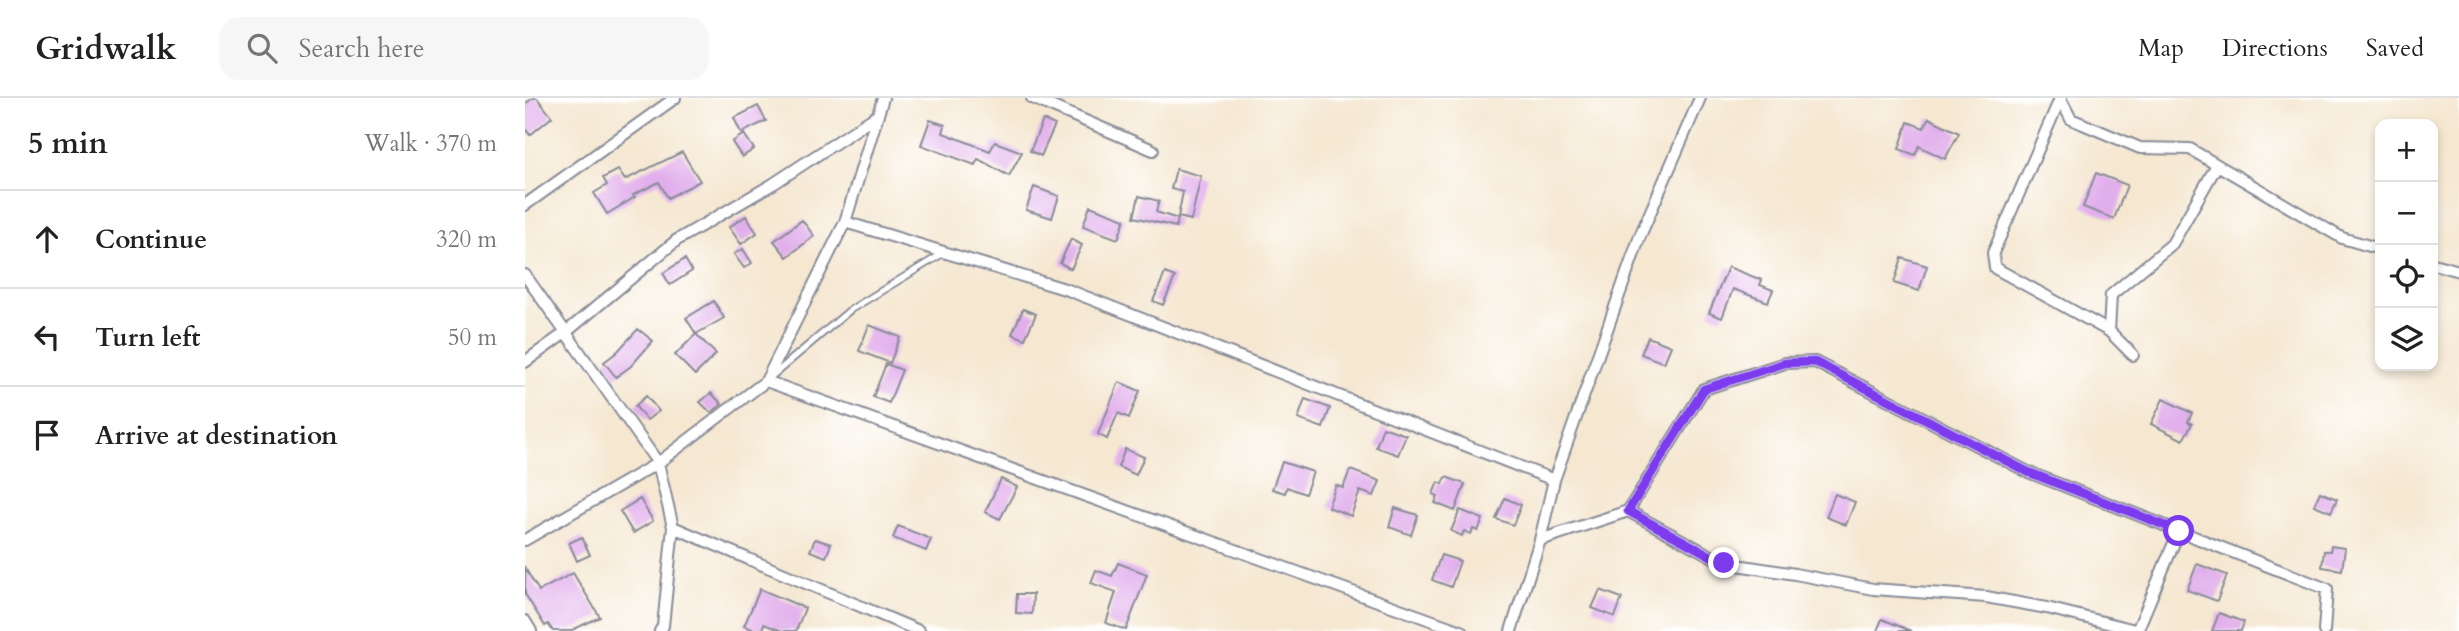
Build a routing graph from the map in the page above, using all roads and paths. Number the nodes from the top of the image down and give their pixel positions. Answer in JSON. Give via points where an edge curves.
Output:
{"nodes":[{"id":1,"x":675,"y":98,"type":"edge"},
{"id":2,"x":883,"y":98,"type":"edge"},
{"id":3,"x":1032,"y":98,"type":"edge"},
{"id":4,"x":1700,"y":98,"type":"edge"},
{"id":5,"x":2060,"y":98,"type":"edge"},
{"id":6,"x":878,"y":115,"type":"junction"},
{"id":7,"x":1153,"y":150,"type":"dead end"},
{"id":8,"x":2217,"y":165,"type":"junction"},
{"id":9,"x":525,"y":205,"type":"edge"},
{"id":10,"x":845,"y":222,"type":"junction"},
{"id":11,"x":2375,"y":248,"type":"edge"},
{"id":12,"x":945,"y":252,"type":"junction"},
{"id":13,"x":2438,"y":265,"type":"edge"},
{"id":14,"x":2459,"y":271,"type":"edge"},
{"id":15,"x":525,"y":275,"type":"edge"},
{"id":16,"x":2109,"y":331,"type":"junction"},
{"id":17,"x":565,"y":333,"type":"junction"},
{"id":18,"x":2133,"y":355,"type":"dead end"},
{"id":19,"x":525,"y":362,"type":"edge"},
{"id":20,"x":766,"y":381,"type":"junction"},
{"id":21,"x":658,"y":463,"type":"junction"},
{"id":22,"x":1554,"y":480,"type":"junction"},
{"id":23,"x":1628,"y":511,"type":"junction"},
{"id":24,"x":673,"y":527,"type":"junction"},
{"id":25,"x":2179,"y":531,"type":"junction"},
{"id":26,"x":525,"y":540,"type":"edge"},
{"id":27,"x":1540,"y":540,"type":"junction"},
{"id":28,"x":525,"y":621,"type":"edge"},
{"id":29,"x":531,"y":631,"type":"edge"},
{"id":30,"x":660,"y":631,"type":"edge"},
{"id":31,"x":919,"y":631,"type":"edge"},
{"id":32,"x":1461,"y":631,"type":"edge"},
{"id":33,"x":1511,"y":631,"type":"edge"},
{"id":34,"x":2138,"y":631,"type":"edge"},
{"id":35,"x":2324,"y":631,"type":"edge"}],
"edges":[{"from":1,"to":9,"type":"street"},
{"from":2,"to":6,"type":"street"},
{"from":3,"to":7,"type":"street"},
{"from":4,"to":22,"type":"street","via":[[1640,236]]},
{"from":5,"to":8,"type":"street","via":[[2071,119],[2140,148],[2190,149]]},
{"from":5,"to":16,"type":"street","via":[[1993,253],[1995,268]]},
{"from":6,"to":10,"type":"street"},
{"from":6,"to":17,"type":"street","via":[[677,240]]},
{"from":8,"to":11,"type":"street","via":[[2342,238]]},
{"from":8,"to":16,"type":"street","via":[[2172,244],[2111,295]]},
{"from":10,"to":12,"type":"street"},
{"from":10,"to":20,"type":"street"},
{"from":12,"to":20,"type":"lane","via":[[850,310]]},
{"from":12,"to":22,"type":"street","via":[[1068,290]]},
{"from":13,"to":14,"type":"street"},
{"from":15,"to":17,"type":"street"},
{"from":16,"to":18,"type":"street"},
{"from":17,"to":19,"type":"street"},
{"from":17,"to":21,"type":"street"},
{"from":20,"to":21,"type":"street"},
{"from":20,"to":32,"type":"street"},
{"from":21,"to":24,"type":"street"},
{"from":21,"to":26,"type":"street"},
{"from":22,"to":27,"type":"street"},
{"from":23,"to":25,"type":"street","via":[[1704,389],[1785,363],[1815,362],[2028,472]]},
{"from":23,"to":27,"type":"street"},
{"from":23,"to":34,"type":"street","via":[[1724,563],[1873,589],[1986,597]]},
{"from":24,"to":30,"type":"street"},
{"from":24,"to":31,"type":"street"},
{"from":25,"to":34,"type":"street"},
{"from":25,"to":35,"type":"street","via":[[2327,589]]},
{"from":27,"to":33,"type":"street"},
{"from":28,"to":29,"type":"street"}]}
